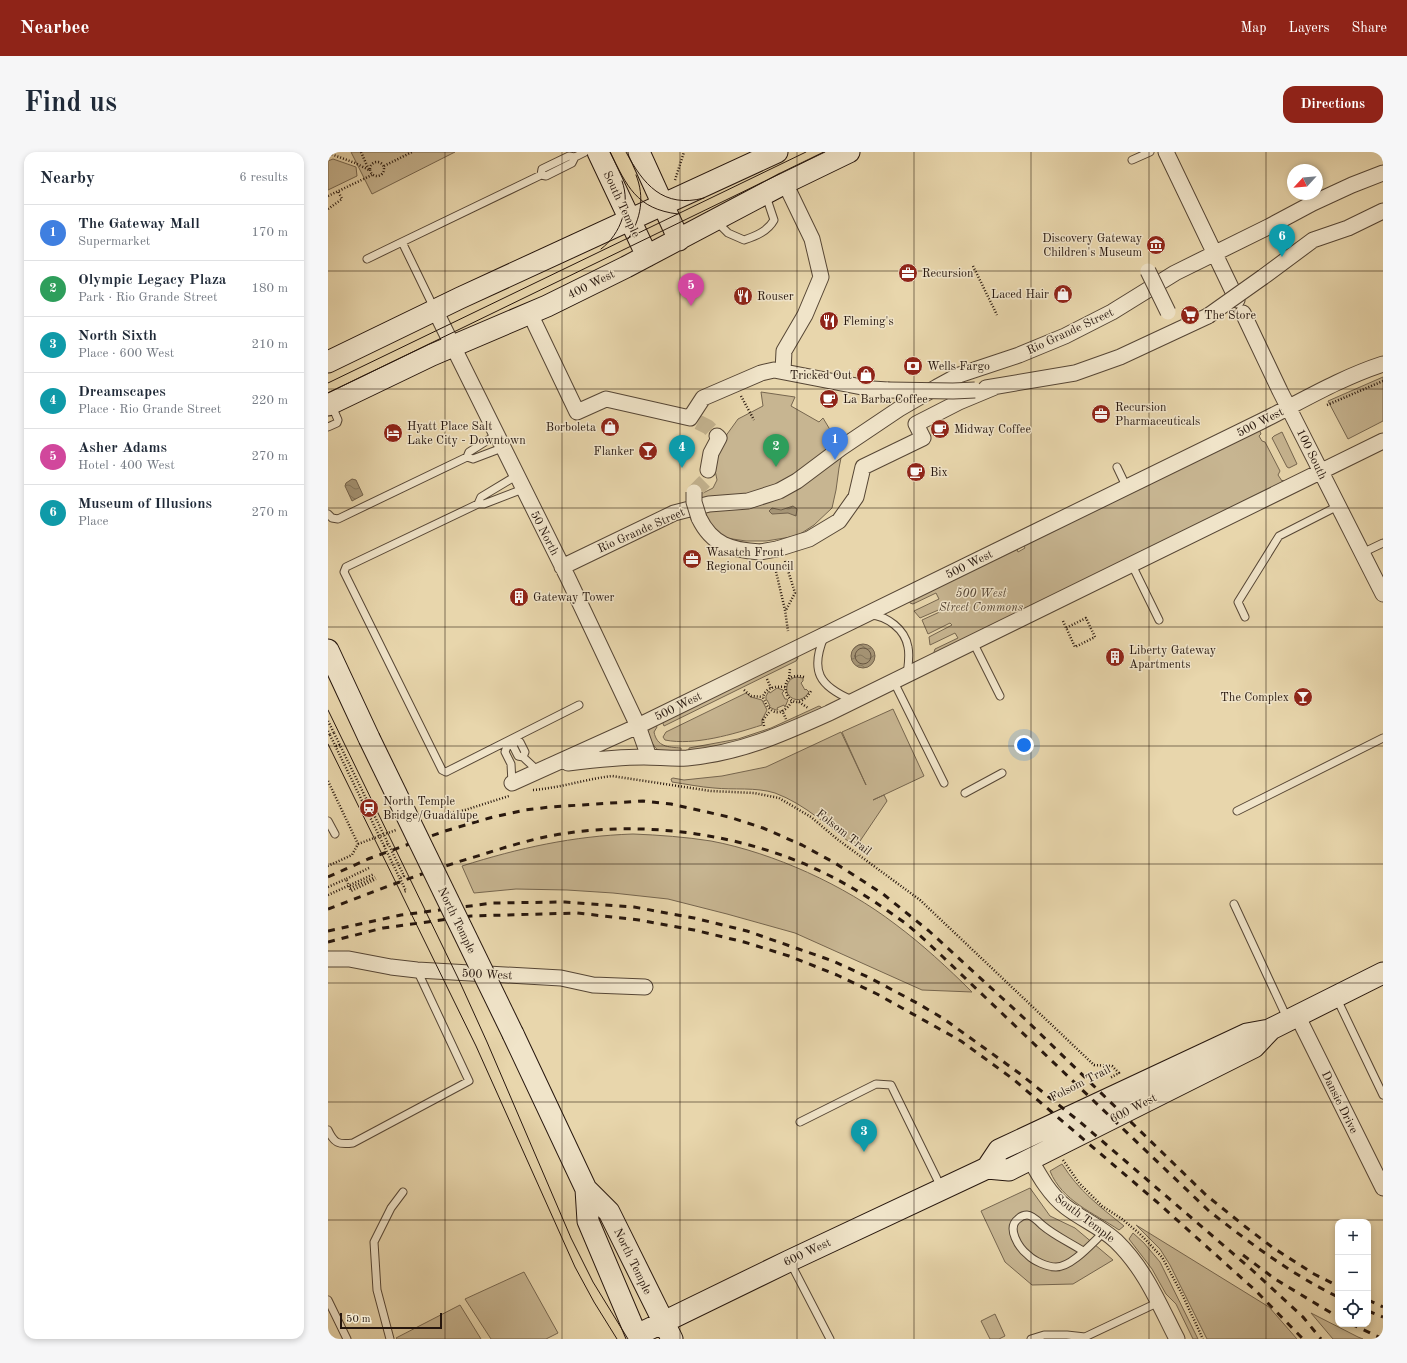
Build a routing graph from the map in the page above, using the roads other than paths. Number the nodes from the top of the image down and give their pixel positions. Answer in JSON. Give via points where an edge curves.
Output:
{"nodes":[{"id":1,"x":585,"y":152,"type":"edge"},
{"id":2,"x":598,"y":152,"type":"edge"},
{"id":3,"x":638,"y":152,"type":"edge"},
{"id":4,"x":777,"y":152,"type":"edge"},
{"id":5,"x":849,"y":152,"type":"edge"},
{"id":6,"x":1150,"y":152,"type":"edge"},
{"id":7,"x":1166,"y":152,"type":"edge"},
{"id":8,"x":1132,"y":160,"type":"dead end"},
{"id":9,"x":1383,"y":174,"type":"edge"},
{"id":10,"x":785,"y":183,"type":"junction"},
{"id":11,"x":766,"y":194,"type":"junction"},
{"id":12,"x":663,"y":204,"type":"junction"},
{"id":13,"x":1383,"y":211,"type":"edge"},
{"id":14,"x":629,"y":220,"type":"junction"},
{"id":15,"x":716,"y":220,"type":"junction"},
{"id":16,"x":679,"y":240,"type":"junction"},
{"id":17,"x":402,"y":242,"type":"junction"},
{"id":18,"x":1215,"y":253,"type":"junction"},
{"id":19,"x":647,"y":256,"type":"junction"},
{"id":20,"x":367,"y":259,"type":"dead end"},
{"id":21,"x":1148,"y":271,"type":"dead end"},
{"id":22,"x":435,"y":310,"type":"junction"},
{"id":23,"x":534,"y":322,"type":"dead end"},
{"id":24,"x":1177,"y":330,"type":"junction"},
{"id":25,"x":452,"y":346,"type":"junction"},
{"id":26,"x":328,"y":362,"type":"edge"},
{"id":27,"x":1383,"y":364,"type":"edge"},
{"id":28,"x":783,"y":371,"type":"junction"},
{"id":29,"x":995,"y":387,"type":"junction"},
{"id":30,"x":329,"y":404,"type":"edge"},
{"id":31,"x":1288,"y":407,"type":"junction"},
{"id":32,"x":328,"y":427,"type":"edge"},
{"id":33,"x":717,"y":436,"type":"dead end"},
{"id":34,"x":499,"y":441,"type":"junction"},
{"id":35,"x":1383,"y":441,"type":"edge"},
{"id":36,"x":467,"y":456,"type":"junction"},
{"id":37,"x":1117,"y":467,"type":"dead end"},
{"id":38,"x":708,"y":470,"type":"tunnel mouth"},
{"id":39,"x":1321,"y":472,"type":"junction"},
{"id":40,"x":520,"y":483,"type":"junction"},
{"id":41,"x":1127,"y":488,"type":"junction"},
{"id":42,"x":694,"y":492,"type":"dead end"},
{"id":43,"x":478,"y":504,"type":"junction"},
{"id":44,"x":1338,"y":506,"type":"junction"},
{"id":45,"x":328,"y":514,"type":"edge"},
{"id":46,"x":1383,"y":544,"type":"edge"},
{"id":47,"x":1362,"y":553,"type":"junction"},
{"id":48,"x":1132,"y":565,"type":"junction"},
{"id":49,"x":562,"y":567,"type":"junction"},
{"id":50,"x":1383,"y":594,"type":"edge"},
{"id":51,"x":864,"y":616,"type":"junction"},
{"id":52,"x":1245,"y":617,"type":"dead end"},
{"id":53,"x":1159,"y":620,"type":"dead end"},
{"id":54,"x":825,"y":635,"type":"junction"},
{"id":55,"x":973,"y":642,"type":"junction"},
{"id":56,"x":328,"y":650,"type":"edge"},
{"id":57,"x":901,"y":678,"type":"junction"},
{"id":58,"x":1000,"y":696,"type":"dead end"},
{"id":59,"x":854,"y":701,"type":"junction"},
{"id":60,"x":579,"y":705,"type":"dead end"},
{"id":61,"x":638,"y":726,"type":"junction"},
{"id":62,"x":1383,"y":738,"type":"edge"},
{"id":63,"x":512,"y":741,"type":"junction"},
{"id":64,"x":649,"y":757,"type":"junction"},
{"id":65,"x":555,"y":764,"type":"junction"},
{"id":66,"x":538,"y":772,"type":"junction"},
{"id":67,"x":1002,"y":773,"type":"dead end"},
{"id":68,"x":944,"y":783,"type":"dead end"},
{"id":69,"x":513,"y":789,"type":"joint"},
{"id":70,"x":965,"y":793,"type":"dead end"},
{"id":71,"x":1237,"y":811,"type":"dead end"},
{"id":72,"x":328,"y":821,"type":"edge"},
{"id":73,"x":335,"y":834,"type":"dead end"},
{"id":74,"x":1234,"y":904,"type":"dead end"},
{"id":75,"x":328,"y":959,"type":"edge"},
{"id":76,"x":417,"y":970,"type":"junction"},
{"id":77,"x":1383,"y":973,"type":"edge"},
{"id":78,"x":645,"y":987,"type":"dead end"},
{"id":79,"x":1336,"y":997,"type":"junction"},
{"id":80,"x":1286,"y":1022,"type":"junction"},
{"id":81,"x":1383,"y":1095,"type":"edge"},
{"id":82,"x":800,"y":1122,"type":"dead end"},
{"id":83,"x":328,"y":1130,"type":"edge"},
{"id":84,"x":1030,"y":1159,"type":"junction"},
{"id":85,"x":987,"y":1168,"type":"junction"},
{"id":86,"x":1383,"y":1188,"type":"edge"},
{"id":87,"x":586,"y":1189,"type":"junction"},
{"id":88,"x":942,"y":1189,"type":"junction"},
{"id":89,"x":403,"y":1192,"type":"dead end"},
{"id":90,"x":1105,"y":1231,"type":"junction"},
{"id":91,"x":1083,"y":1252,"type":"junction"},
{"id":92,"x":789,"y":1260,"type":"junction"},
{"id":93,"x":328,"y":1300,"type":"edge"},
{"id":94,"x":1159,"y":1302,"type":"junction"},
{"id":95,"x":668,"y":1330,"type":"edge"},
{"id":96,"x":634,"y":1338,"type":"edge"},
{"id":97,"x":347,"y":1339,"type":"edge"},
{"id":98,"x":390,"y":1339,"type":"edge"},
{"id":99,"x":830,"y":1339,"type":"edge"},
{"id":100,"x":1031,"y":1339,"type":"edge"},
{"id":101,"x":1176,"y":1339,"type":"edge"}],
"edges":[{"from":1,"to":17,"type":"lane","via":[[554,163],[542,169],[541,175]]},
{"from":2,"to":14,"type":"street","name":"South Temple"},
{"from":3,"to":12,"type":"street"},
{"from":4,"to":12,"type":"street"},
{"from":5,"to":10,"type":"street","name":"400 West"},
{"from":6,"to":8,"type":"lane"},
{"from":7,"to":18,"type":"street","name":"100 South"},
{"from":9,"to":18,"type":"street","name":"Rio Grande Street","via":[[1312,203]]},
{"from":10,"to":11,"type":"street","name":"400 West"},
{"from":10,"to":28,"type":"street","via":[[812,239],[821,277],[805,315],[784,351]]},
{"from":11,"to":15,"type":"street","name":"400 West"},
{"from":11,"to":15,"type":"lane","via":[[774,220],[770,227],[753,237],[744,240],[728,233]]},
{"from":12,"to":14,"type":"street"},
{"from":12,"to":16,"type":"street"},
{"from":13,"to":24,"type":"street","bridge":true,"via":[[1348,228],[1313,240],[1208,316]]},
{"from":14,"to":19,"type":"street","name":"South Temple"},
{"from":14,"to":22,"type":"street"},
{"from":15,"to":16,"type":"street","name":"400 West"},
{"from":16,"to":19,"type":"street","name":"400 West"},
{"from":17,"to":20,"type":"lane"},
{"from":17,"to":22,"type":"lane"},
{"from":18,"to":31,"type":"street","name":"100 South"},
{"from":18,"to":49,"type":"street","name":"Rio Grande Street","via":[[1065,336],[959,375],[937,387],[779,491],[748,501],[709,504],[674,513]]},
{"from":19,"to":25,"type":"street","name":"400 West","via":[[527,316]]},
{"from":21,"to":24,"type":"street","bridge":true},
{"from":22,"to":25,"type":"street","name":"50 North"},
{"from":22,"to":26,"type":"street"},
{"from":23,"to":28,"type":"street","via":[[577,412],[606,399],[694,420],[703,398],[761,373]]},
{"from":24,"to":29,"type":"street","via":[[1120,357],[1075,373]]},
{"from":25,"to":30,"type":"street","name":"400 West"},
{"from":25,"to":34,"type":"street","name":"50 North"},
{"from":27,"to":31,"type":"street","name":"500 West","via":[[1347,378]]},
{"from":28,"to":29,"type":"street","bridge":true,"via":[[872,389],[953,391]]},
{"from":29,"to":42,"type":"street","bridge":true,"via":[[916,424],[923,438],[863,467],[856,497],[839,521],[779,555],[728,548],[717,541],[708,533],[699,518]]},
{"from":30,"to":32,"type":"lane","via":[[338,420]]},
{"from":31,"to":39,"type":"street","name":"100 South"},
{"from":31,"to":41,"type":"street","name":"500 West"},
{"from":33,"to":38,"type":"street","via":[[719,438],[711,453]]},
{"from":34,"to":36,"type":"lane","via":[[469,452]]},
{"from":34,"to":36,"type":"lane","via":[[472,459]]},
{"from":34,"to":40,"type":"street","name":"50 North"},
{"from":35,"to":39,"type":"street","name":"500 West"},
{"from":36,"to":45,"type":"lane","via":[[338,519]]},
{"from":37,"to":41,"type":"lane"},
{"from":39,"to":44,"type":"street","name":"100 South"},
{"from":39,"to":48,"type":"street","name":"500 West"},
{"from":40,"to":43,"type":"lane","via":[[484,504]]},
{"from":40,"to":43,"type":"lane","via":[[481,497]]},
{"from":40,"to":49,"type":"street","name":"50 North"},
{"from":41,"to":51,"type":"street","name":"500 West"},
{"from":43,"to":63,"type":"lane","via":[[346,567],[344,572],[442,770],[446,772]]},
{"from":44,"to":47,"type":"street","name":"100 South"},
{"from":44,"to":52,"type":"lane","via":[[1279,536],[1238,602]]},
{"from":46,"to":47,"type":"lane"},
{"from":47,"to":50,"type":"street","name":"100 South"},
{"from":48,"to":53,"type":"lane"},
{"from":48,"to":55,"type":"street","name":"500 West"},
{"from":49,"to":61,"type":"street","name":"50 North"},
{"from":51,"to":54,"type":"street","name":"500 West"},
{"from":51,"to":57,"type":"lane","via":[[872,614],[892,622],[905,637],[908,646]]},
{"from":54,"to":59,"type":"lane","via":[[818,655],[818,671],[825,683],[835,692]]},
{"from":54,"to":61,"type":"street","name":"500 West"},
{"from":55,"to":57,"type":"street","name":"500 West"},
{"from":55,"to":58,"type":"lane"},
{"from":56,"to":87,"type":"street","name":"North Temple","bridge":true},
{"from":57,"to":59,"type":"street","name":"500 West"},
{"from":57,"to":68,"type":"lane"},
{"from":59,"to":64,"type":"street","name":"500 West","via":[[748,747],[686,758]]},
{"from":60,"to":63,"type":"lane"},
{"from":61,"to":64,"type":"street","name":"50 North"},
{"from":61,"to":65,"type":"street","name":"500 West"},
{"from":62,"to":71,"type":"lane"},
{"from":63,"to":66,"type":"lane","via":[[520,742],[525,752],[523,757]]},
{"from":63,"to":69,"type":"lane","via":[[505,752],[511,764]]},
{"from":64,"to":65,"type":"street","name":"500 West","via":[[615,757]]},
{"from":65,"to":66,"type":"street","name":"500 West"},
{"from":66,"to":69,"type":"street","name":"500 West"},
{"from":67,"to":70,"type":"lane"},
{"from":72,"to":73,"type":"lane"},
{"from":74,"to":80,"type":"lane"},
{"from":75,"to":76,"type":"street","name":"500 West","via":[[349,959]]},
{"from":76,"to":78,"type":"street","name":"500 West","via":[[561,978],[593,985]]},
{"from":76,"to":83,"type":"lane","via":[[469,1081],[353,1143],[343,1145],[333,1140]]},
{"from":77,"to":79,"type":"street","name":"600 West"},
{"from":79,"to":80,"type":"street","name":"600 West"},
{"from":79,"to":81,"type":"lane"},
{"from":80,"to":84,"type":"street","name":"600 West","via":[[1254,1047]]},
{"from":80,"to":85,"type":"street","name":"600 West","via":[[1248,1034],[999,1150]]},
{"from":80,"to":86,"type":"street","name":"Dansie Drive"},
{"from":82,"to":88,"type":"lane","via":[[876,1084],[891,1086]]},
{"from":84,"to":85,"type":"street","name":"600 West","via":[[1009,1170]]},
{"from":84,"to":90,"type":"street","name":"South Temple","via":[[1056,1199]]},
{"from":85,"to":88,"type":"street","name":"600 West"},
{"from":87,"to":95,"type":"street","name":"North Temple","via":[[609,1212]]},
{"from":87,"to":96,"type":"street","name":"North Temple","via":[[588,1221]]},
{"from":88,"to":92,"type":"street","name":"600 West"},
{"from":89,"to":98,"type":"lane","via":[[391,1208],[374,1242],[377,1290]]},
{"from":90,"to":91,"type":"lane"},
{"from":90,"to":94,"type":"street","name":"South Temple","via":[[1134,1260]]},
{"from":91,"to":91,"type":"lane","via":[[1074,1260],[1056,1267],[1039,1262],[1027,1255],[1016,1240],[1013,1225],[1022,1217],[1031,1216],[1051,1233]]},
{"from":92,"to":95,"type":"street","name":"600 West"},
{"from":92,"to":99,"type":"lane"},
{"from":93,"to":97,"type":"lane"},
{"from":94,"to":100,"type":"lane","via":[[1085,1337],[1044,1335]]},
{"from":94,"to":101,"type":"street","name":"South Temple"},
{"from":95,"to":96,"type":"street","name":"600 West"}]}
